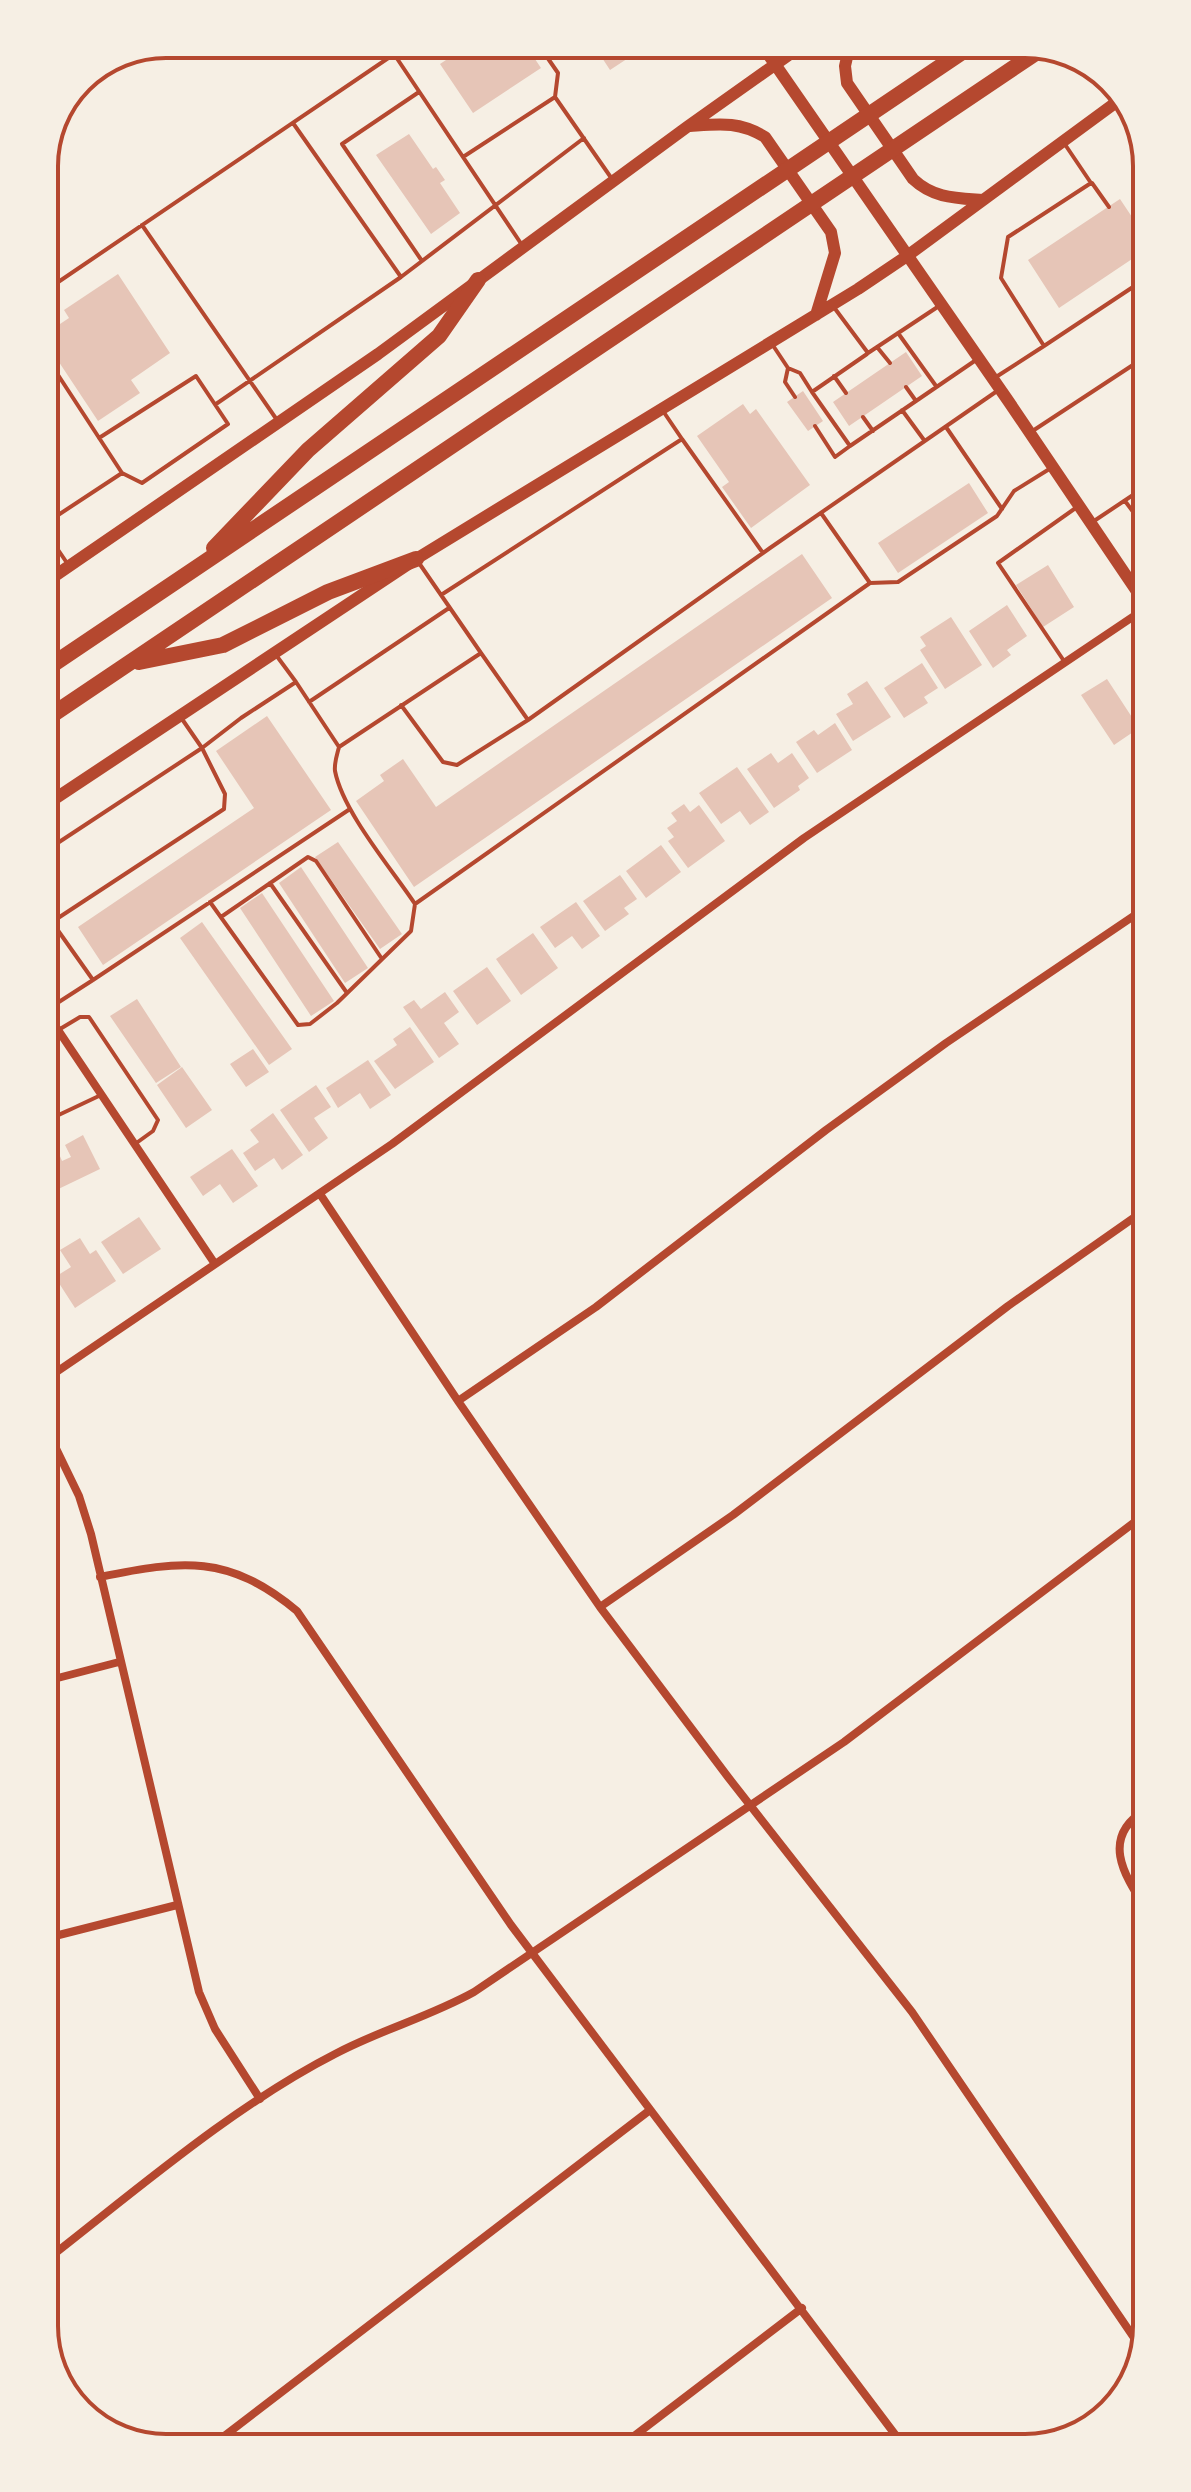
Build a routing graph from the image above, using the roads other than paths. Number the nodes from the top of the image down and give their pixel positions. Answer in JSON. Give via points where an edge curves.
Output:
{"nodes":[{"id":1,"x":388,"y":58,"type":"edge"},
{"id":2,"x":397,"y":58,"type":"edge"},
{"id":3,"x":548,"y":58,"type":"edge"},
{"id":4,"x":771,"y":58,"type":"edge"},
{"id":5,"x":784,"y":58,"type":"edge"},
{"id":6,"x":847,"y":58,"type":"edge"},
{"id":7,"x":953,"y":58,"type":"edge"},
{"id":8,"x":1028,"y":58,"type":"edge"},
{"id":9,"x":775,"y":64,"type":"junction"},
{"id":10,"x":419,"y":92,"type":"junction"},
{"id":11,"x":555,"y":97,"type":"junction"},
{"id":12,"x":1114,"y":104,"type":"edge"},
{"id":13,"x":293,"y":123,"type":"junction"},
{"id":14,"x":687,"y":127,"type":"junction"},
{"id":15,"x":584,"y":138,"type":"junction"},
{"id":16,"x":1063,"y":141,"type":"junction"},
{"id":17,"x":463,"y":157,"type":"junction"},
{"id":18,"x":614,"y":181,"type":"junction"},
{"id":19,"x":1091,"y":183,"type":"junction"},
{"id":20,"x":982,"y":200,"type":"junction"},
{"id":21,"x":497,"y":204,"type":"junction"},
{"id":22,"x":1109,"y":207,"type":"dead end"},
{"id":23,"x":142,"y":225,"type":"junction"},
{"id":24,"x":523,"y":247,"type":"junction"},
{"id":25,"x":907,"y":256,"type":"junction"},
{"id":26,"x":422,"y":261,"type":"junction"},
{"id":27,"x":401,"y":277,"type":"junction"},
{"id":28,"x":478,"y":280,"type":"junction"},
{"id":29,"x":58,"y":282,"type":"edge"},
{"id":30,"x":1133,"y":287,"type":"edge"},
{"id":31,"x":832,"y":305,"type":"junction"},
{"id":32,"x":941,"y":305,"type":"junction"},
{"id":33,"x":816,"y":315,"type":"junction"},
{"id":34,"x":898,"y":333,"type":"junction"},
{"id":35,"x":771,"y":342,"type":"junction"},
{"id":36,"x":1044,"y":346,"type":"junction"},
{"id":37,"x":877,"y":347,"type":"junction"},
{"id":38,"x":868,"y":353,"type":"junction"},
{"id":39,"x":979,"y":359,"type":"junction"},
{"id":40,"x":890,"y":363,"type":"dead end"},
{"id":41,"x":1133,"y":365,"type":"edge"},
{"id":42,"x":788,"y":368,"type":"junction"},
{"id":43,"x":58,"y":375,"type":"edge"},
{"id":44,"x":834,"y":376,"type":"junction"},
{"id":45,"x":250,"y":381,"type":"junction"},
{"id":46,"x":997,"y":384,"type":"junction"},
{"id":47,"x":936,"y":386,"type":"junction"},
{"id":48,"x":906,"y":387,"type":"dead end"},
{"id":49,"x":812,"y":392,"type":"junction"},
{"id":50,"x":846,"y":393,"type":"dead end"},
{"id":51,"x":795,"y":397,"type":"dead end"},
{"id":52,"x":916,"y":401,"type":"junction"},
{"id":53,"x":216,"y":404,"type":"junction"},
{"id":54,"x":661,"y":408,"type":"junction"},
{"id":55,"x":902,"y":410,"type":"junction"},
{"id":56,"x":863,"y":417,"type":"dead end"},
{"id":57,"x":278,"y":422,"type":"junction"},
{"id":58,"x":815,"y":426,"type":"dead end"},
{"id":59,"x":946,"y":427,"type":"junction"},
{"id":60,"x":873,"y":431,"type":"junction"},
{"id":61,"x":1030,"y":433,"type":"junction"},
{"id":62,"x":99,"y":438,"type":"junction"},
{"id":63,"x":682,"y":439,"type":"junction"},
{"id":64,"x":925,"y":441,"type":"junction"},
{"id":65,"x":850,"y":446,"type":"junction"},
{"id":66,"x":1053,"y":467,"type":"junction"},
{"id":67,"x":122,"y":473,"type":"junction"},
{"id":68,"x":1133,"y":495,"type":"edge"},
{"id":69,"x":1125,"y":501,"type":"junction"},
{"id":70,"x":1079,"y":506,"type":"junction"},
{"id":71,"x":1002,"y":509,"type":"junction"},
{"id":72,"x":1133,"y":512,"type":"edge"},
{"id":73,"x":821,"y":513,"type":"junction"},
{"id":74,"x":58,"y":515,"type":"edge"},
{"id":75,"x":1091,"y":523,"type":"junction"},
{"id":76,"x":58,"y":550,"type":"edge"},
{"id":77,"x":763,"y":553,"type":"junction"},
{"id":78,"x":416,"y":559,"type":"junction"},
{"id":79,"x":69,"y":566,"type":"junction"},
{"id":80,"x":190,"y":572,"type":"junction"},
{"id":81,"x":58,"y":574,"type":"edge"},
{"id":82,"x":870,"y":583,"type":"junction"},
{"id":83,"x":1133,"y":586,"type":"edge"},
{"id":84,"x":441,"y":595,"type":"junction"},
{"id":85,"x":449,"y":608,"type":"junction"},
{"id":86,"x":1133,"y":617,"type":"edge"},
{"id":87,"x":275,"y":653,"type":"junction"},
{"id":88,"x":481,"y":653,"type":"junction"},
{"id":89,"x":58,"y":661,"type":"edge"},
{"id":90,"x":1065,"y":662,"type":"junction"},
{"id":91,"x":129,"y":664,"type":"junction"},
{"id":92,"x":296,"y":682,"type":"junction"},
{"id":93,"x":309,"y":702,"type":"junction"},
{"id":94,"x":401,"y":705,"type":"junction"},
{"id":95,"x":58,"y":711,"type":"edge"},
{"id":96,"x":180,"y":716,"type":"junction"},
{"id":97,"x":528,"y":720,"type":"junction"},
{"id":98,"x":339,"y":747,"type":"junction"},
{"id":99,"x":202,"y":748,"type":"junction"},
{"id":100,"x":58,"y":797,"type":"edge"},
{"id":101,"x":350,"y":809,"type":"junction"},
{"id":102,"x":58,"y":843,"type":"edge"},
{"id":103,"x":270,"y":883,"type":"junction"},
{"id":104,"x":210,"y":902,"type":"junction"},
{"id":105,"x":415,"y":904,"type":"junction"},
{"id":106,"x":1133,"y":916,"type":"edge"},
{"id":107,"x":221,"y":917,"type":"junction"},
{"id":108,"x":58,"y":919,"type":"edge"},
{"id":109,"x":58,"y":934,"type":"edge"},
{"id":110,"x":382,"y":959,"type":"junction"},
{"id":111,"x":93,"y":980,"type":"junction"},
{"id":112,"x":347,"y":993,"type":"junction"},
{"id":113,"x":58,"y":1005,"type":"edge"},
{"id":114,"x":58,"y":1031,"type":"joint"},
{"id":115,"x":101,"y":1095,"type":"junction"},
{"id":116,"x":58,"y":1115,"type":"edge"},
{"id":117,"x":135,"y":1144,"type":"junction"},
{"id":118,"x":320,"y":1194,"type":"junction"},
{"id":119,"x":1133,"y":1218,"type":"edge"},
{"id":120,"x":215,"y":1264,"type":"junction"},
{"id":121,"x":58,"y":1371,"type":"edge"},
{"id":122,"x":458,"y":1401,"type":"junction"},
{"id":123,"x":58,"y":1453,"type":"edge"},
{"id":124,"x":1133,"y":1523,"type":"edge"},
{"id":125,"x":100,"y":1577,"type":"junction"},
{"id":126,"x":600,"y":1607,"type":"junction"},
{"id":127,"x":119,"y":1662,"type":"junction"},
{"id":128,"x":58,"y":1678,"type":"edge"},
{"id":129,"x":751,"y":1805,"type":"junction"},
{"id":130,"x":1133,"y":1819,"type":"edge"},
{"id":131,"x":1133,"y":1887,"type":"edge"},
{"id":132,"x":177,"y":1905,"type":"junction"},
{"id":133,"x":58,"y":1935,"type":"edge"},
{"id":134,"x":531,"y":1954,"type":"junction"},
{"id":135,"x":260,"y":2099,"type":"junction"},
{"id":136,"x":650,"y":2110,"type":"junction"},
{"id":137,"x":58,"y":2251,"type":"edge"},
{"id":138,"x":802,"y":2308,"type":"junction"},
{"id":139,"x":1132,"y":2335,"type":"edge"},
{"id":140,"x":227,"y":2434,"type":"edge"},
{"id":141,"x":637,"y":2434,"type":"edge"},
{"id":142,"x":895,"y":2434,"type":"edge"}],
"edges":[{"from":1,"to":13,"type":"lane"},
{"from":2,"to":10,"type":"lane"},
{"from":3,"to":11,"type":"lane","via":[[558,73]]},
{"from":4,"to":9,"type":"main road"},
{"from":5,"to":9,"type":"main road"},
{"from":6,"to":20,"type":"main road","via":[[847,83],[913,179],[946,198]]},
{"from":7,"to":80,"type":"highway"},
{"from":8,"to":91,"type":"highway"},
{"from":9,"to":14,"type":"main road"},
{"from":9,"to":25,"type":"main road"},
{"from":10,"to":17,"type":"lane"},
{"from":10,"to":26,"type":"lane","via":[[342,144]]},
{"from":11,"to":15,"type":"lane"},
{"from":11,"to":17,"type":"lane"},
{"from":12,"to":16,"type":"main road"},
{"from":13,"to":23,"type":"lane"},
{"from":13,"to":27,"type":"lane"},
{"from":14,"to":18,"type":"main road"},
{"from":14,"to":33,"type":"main road","via":[[732,123],[765,137],[831,232],[835,253]]},
{"from":15,"to":18,"type":"lane"},
{"from":15,"to":21,"type":"lane"},
{"from":16,"to":19,"type":"lane"},
{"from":16,"to":20,"type":"main road"},
{"from":17,"to":21,"type":"lane"},
{"from":18,"to":24,"type":"main road"},
{"from":19,"to":22,"type":"lane"},
{"from":19,"to":36,"type":"lane","via":[[1008,237],[1001,278]]},
{"from":20,"to":25,"type":"main road"},
{"from":21,"to":24,"type":"lane"},
{"from":21,"to":26,"type":"lane"},
{"from":23,"to":29,"type":"lane"},
{"from":23,"to":45,"type":"lane"},
{"from":24,"to":28,"type":"main road"},
{"from":25,"to":31,"type":"main road"},
{"from":25,"to":32,"type":"main road"},
{"from":26,"to":27,"type":"lane"},
{"from":27,"to":45,"type":"lane"},
{"from":28,"to":57,"type":"main road"},
{"from":28,"to":80,"type":"highway","via":[[439,336],[308,450]]},
{"from":30,"to":36,"type":"lane"},
{"from":31,"to":33,"type":"main road"},
{"from":31,"to":38,"type":"lane"},
{"from":32,"to":34,"type":"lane"},
{"from":32,"to":39,"type":"main road"},
{"from":33,"to":35,"type":"main road"},
{"from":34,"to":37,"type":"lane"},
{"from":34,"to":47,"type":"lane"},
{"from":35,"to":42,"type":"lane"},
{"from":35,"to":54,"type":"main road"},
{"from":36,"to":46,"type":"lane"},
{"from":37,"to":38,"type":"lane"},
{"from":37,"to":40,"type":"lane"},
{"from":38,"to":44,"type":"lane"},
{"from":39,"to":46,"type":"main road"},
{"from":39,"to":47,"type":"lane"},
{"from":41,"to":61,"type":"lane"},
{"from":42,"to":49,"type":"lane","via":[[800,373]]},
{"from":42,"to":51,"type":"lane","via":[[785,382]]},
{"from":43,"to":62,"type":"lane"},
{"from":44,"to":49,"type":"lane"},
{"from":44,"to":50,"type":"lane"},
{"from":45,"to":53,"type":"lane"},
{"from":45,"to":57,"type":"lane"},
{"from":46,"to":59,"type":"lane"},
{"from":46,"to":61,"type":"main road"},
{"from":47,"to":52,"type":"lane"},
{"from":48,"to":52,"type":"lane"},
{"from":49,"to":65,"type":"lane"},
{"from":52,"to":55,"type":"lane"},
{"from":53,"to":62,"type":"lane","via":[[196,376]]},
{"from":53,"to":67,"type":"lane","via":[[228,424],[142,483]]},
{"from":54,"to":63,"type":"lane"},
{"from":54,"to":78,"type":"main road"},
{"from":55,"to":60,"type":"lane"},
{"from":55,"to":64,"type":"lane"},
{"from":56,"to":60,"type":"lane"},
{"from":57,"to":79,"type":"main road"},
{"from":58,"to":65,"type":"lane","via":[[835,457]]},
{"from":59,"to":64,"type":"lane"},
{"from":59,"to":71,"type":"lane"},
{"from":60,"to":65,"type":"lane"},
{"from":61,"to":66,"type":"main road"},
{"from":62,"to":67,"type":"lane"},
{"from":63,"to":77,"type":"lane"},
{"from":63,"to":84,"type":"lane"},
{"from":64,"to":73,"type":"lane"},
{"from":66,"to":70,"type":"main road"},
{"from":66,"to":71,"type":"lane","via":[[1014,491]]},
{"from":67,"to":74,"type":"lane"},
{"from":68,"to":69,"type":"lane"},
{"from":69,"to":72,"type":"lane"},
{"from":69,"to":75,"type":"lane"},
{"from":70,"to":75,"type":"main road"},
{"from":70,"to":90,"type":"lane","via":[[998,563]]},
{"from":71,"to":82,"type":"lane","via":[[898,582]]},
{"from":73,"to":77,"type":"lane"},
{"from":73,"to":82,"type":"lane"},
{"from":75,"to":83,"type":"main road"},
{"from":76,"to":79,"type":"lane"},
{"from":77,"to":97,"type":"lane"},
{"from":78,"to":84,"type":"lane"},
{"from":78,"to":87,"type":"main road"},
{"from":78,"to":91,"type":"highway","via":[[328,592],[223,645]]},
{"from":79,"to":81,"type":"main road"},
{"from":80,"to":89,"type":"highway"},
{"from":82,"to":105,"type":"lane"},
{"from":84,"to":85,"type":"lane"},
{"from":85,"to":88,"type":"lane"},
{"from":85,"to":93,"type":"lane"},
{"from":86,"to":90,"type":"street"},
{"from":87,"to":92,"type":"lane"},
{"from":87,"to":96,"type":"main road"},
{"from":88,"to":94,"type":"lane"},
{"from":88,"to":97,"type":"lane"},
{"from":90,"to":118,"type":"street","via":[[804,838]]},
{"from":91,"to":95,"type":"highway"},
{"from":92,"to":93,"type":"lane"},
{"from":92,"to":99,"type":"lane"},
{"from":93,"to":98,"type":"lane"},
{"from":94,"to":97,"type":"lane","via":[[443,762],[457,765]]},
{"from":94,"to":98,"type":"lane"},
{"from":96,"to":99,"type":"lane"},
{"from":96,"to":100,"type":"main road"},
{"from":98,"to":101,"type":"lane","via":[[334,767]]},
{"from":99,"to":102,"type":"lane"},
{"from":99,"to":108,"type":"lane","via":[[225,794],[224,809]]},
{"from":101,"to":104,"type":"lane"},
{"from":101,"to":105,"type":"lane"},
{"from":103,"to":107,"type":"lane"},
{"from":103,"to":110,"type":"lane","via":[[308,857],[316,861]]},
{"from":103,"to":112,"type":"lane"},
{"from":104,"to":107,"type":"lane"},
{"from":104,"to":111,"type":"lane"},
{"from":105,"to":110,"type":"lane","via":[[411,931]]},
{"from":106,"to":122,"type":"street","via":[[946,1043],[606,1300]]},
{"from":107,"to":112,"type":"lane","via":[[298,1025],[310,1024]]},
{"from":109,"to":111,"type":"lane"},
{"from":110,"to":112,"type":"lane"},
{"from":111,"to":113,"type":"lane"},
{"from":114,"to":115,"type":"street"},
{"from":114,"to":117,"type":"lane","via":[[89,1017],[158,1120],[153,1131]]},
{"from":115,"to":116,"type":"lane"},
{"from":115,"to":117,"type":"street"},
{"from":117,"to":120,"type":"street"},
{"from":118,"to":120,"type":"street"},
{"from":118,"to":122,"type":"street"},
{"from":119,"to":126,"type":"street","via":[[1008,1306],[733,1515]]},
{"from":120,"to":121,"type":"street"},
{"from":122,"to":126,"type":"street"},
{"from":123,"to":125,"type":"street","via":[[79,1496]]},
{"from":124,"to":129,"type":"street","via":[[844,1742]]},
{"from":125,"to":127,"type":"street"},
{"from":125,"to":134,"type":"street","via":[[157,1565],[209,1565],[246,1578],[297,1611]]},
{"from":126,"to":129,"type":"street"},
{"from":127,"to":128,"type":"street"},
{"from":127,"to":132,"type":"street"},
{"from":129,"to":134,"type":"street"},
{"from":129,"to":139,"type":"street","via":[[921,2024]]},
{"from":130,"to":131,"type":"street","via":[[1119,1848]]},
{"from":132,"to":133,"type":"street"},
{"from":132,"to":135,"type":"street","via":[[207,2013]]},
{"from":134,"to":135,"type":"street","via":[[456,2002],[334,2054]]},
{"from":134,"to":136,"type":"street"},
{"from":135,"to":137,"type":"street"},
{"from":136,"to":138,"type":"street"},
{"from":136,"to":140,"type":"street"},
{"from":138,"to":141,"type":"street"},
{"from":138,"to":142,"type":"street"}]}
